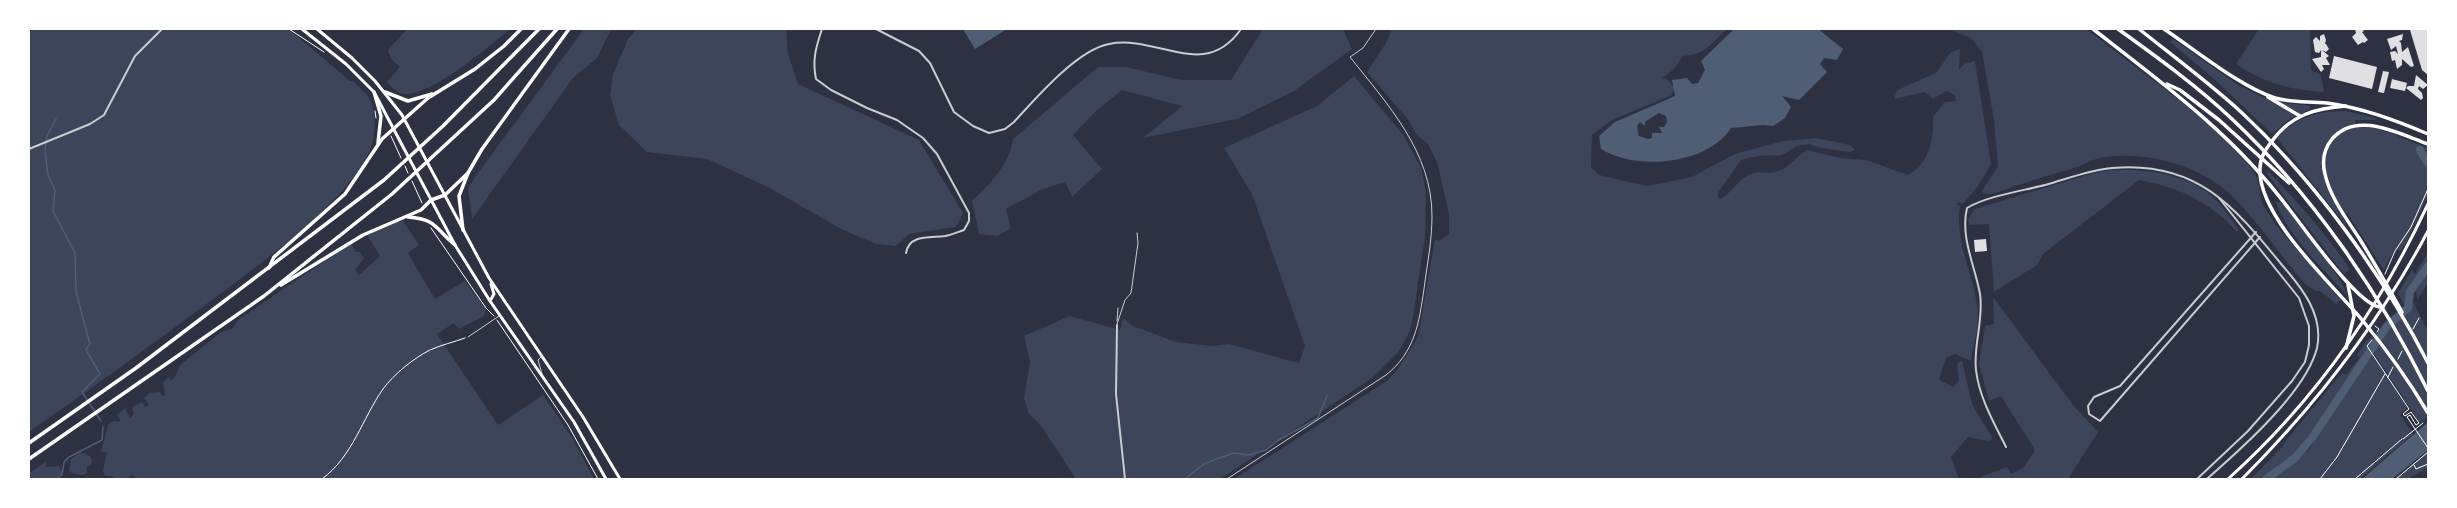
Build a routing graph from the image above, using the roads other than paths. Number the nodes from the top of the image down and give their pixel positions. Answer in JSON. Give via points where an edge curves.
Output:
{"nodes":[{"id":1,"x":162,"y":29,"type":"edge"},
{"id":2,"x":302,"y":29,"type":"edge"},
{"id":3,"x":317,"y":29,"type":"edge"},
{"id":4,"x":521,"y":29,"type":"edge"},
{"id":5,"x":539,"y":29,"type":"edge"},
{"id":6,"x":557,"y":29,"type":"edge"},
{"id":7,"x":569,"y":29,"type":"edge"},
{"id":8,"x":822,"y":29,"type":"edge"},
{"id":9,"x":876,"y":29,"type":"edge"},
{"id":10,"x":1241,"y":29,"type":"edge"},
{"id":11,"x":1376,"y":29,"type":"edge"},
{"id":12,"x":2093,"y":29,"type":"edge"},
{"id":13,"x":2118,"y":29,"type":"edge"},
{"id":14,"x":2139,"y":29,"type":"edge"},
{"id":15,"x":2164,"y":29,"type":"edge"},
{"id":16,"x":2161,"y":80,"type":"junction"},
{"id":17,"x":444,"y":88,"type":"junction"},
{"id":18,"x":2257,"y":90,"type":"junction"},
{"id":19,"x":374,"y":92,"type":"junction"},
{"id":20,"x":385,"y":92,"type":"junction"},
{"id":21,"x":2346,"y":106,"type":"junction"},
{"id":22,"x":2300,"y":116,"type":"junction"},
{"id":23,"x":404,"y":119,"type":"junction"},
{"id":24,"x":394,"y":130,"type":"junction"},
{"id":25,"x":2428,"y":134,"type":"edge"},
{"id":26,"x":2427,"y":144,"type":"edge"},
{"id":27,"x":377,"y":146,"type":"junction"},
{"id":28,"x":29,"y":149,"type":"edge"},
{"id":29,"x":468,"y":173,"type":"junction"},
{"id":30,"x":2293,"y":186,"type":"junction"},
{"id":31,"x":2216,"y":194,"type":"junction"},
{"id":32,"x":445,"y":196,"type":"junction"},
{"id":33,"x":431,"y":200,"type":"junction"},
{"id":34,"x":2428,"y":204,"type":"edge"},
{"id":35,"x":406,"y":217,"type":"junction"},
{"id":36,"x":463,"y":230,"type":"junction"},
{"id":37,"x":2428,"y":231,"type":"edge"},
{"id":38,"x":2256,"y":232,"type":"junction"},
{"id":39,"x":1137,"y":233,"type":"dead end"},
{"id":40,"x":2260,"y":237,"type":"junction"},
{"id":41,"x":2250,"y":238,"type":"junction"},
{"id":42,"x":2254,"y":243,"type":"junction"},
{"id":43,"x":454,"y":245,"type":"junction"},
{"id":44,"x":906,"y":253,"type":"dead end"},
{"id":45,"x":269,"y":269,"type":"junction"},
{"id":46,"x":489,"y":278,"type":"junction"},
{"id":47,"x":2348,"y":284,"type":"junction"},
{"id":48,"x":264,"y":296,"type":"junction"},
{"id":49,"x":490,"y":301,"type":"junction"},
{"id":50,"x":2373,"y":306,"type":"junction"},
{"id":51,"x":2384,"y":307,"type":"junction"},
{"id":52,"x":1118,"y":308,"type":"dead end"},
{"id":53,"x":500,"y":315,"type":"junction"},
{"id":54,"x":1117,"y":323,"type":"junction"},
{"id":55,"x":2360,"y":328,"type":"junction"},
{"id":56,"x":2412,"y":332,"type":"junction"},
{"id":57,"x":2368,"y":333,"type":"junction"},
{"id":58,"x":468,"y":337,"type":"road end"},
{"id":59,"x":2346,"y":348,"type":"junction"},
{"id":60,"x":542,"y":357,"type":"junction"},
{"id":61,"x":2428,"y":362,"type":"edge"},
{"id":62,"x":543,"y":376,"type":"junction"},
{"id":63,"x":2428,"y":391,"type":"edge"},
{"id":64,"x":2428,"y":413,"type":"edge"},
{"id":65,"x":29,"y":443,"type":"edge"},
{"id":66,"x":2006,"y":447,"type":"dead end"},
{"id":67,"x":29,"y":459,"type":"edge"},
{"id":68,"x":606,"y":479,"type":"edge"},
{"id":69,"x":620,"y":479,"type":"edge"},
{"id":70,"x":1125,"y":479,"type":"edge"},
{"id":71,"x":1227,"y":479,"type":"edge"},
{"id":72,"x":2197,"y":479,"type":"edge"},
{"id":73,"x":2207,"y":479,"type":"edge"},
{"id":74,"x":2228,"y":479,"type":"edge"},
{"id":75,"x":2242,"y":479,"type":"edge"}],
"edges":[{"from":1,"to":28,"type":"street","via":[[135,56],[104,115],[90,124]]},
{"from":2,"to":19,"type":"main road","via":[[346,64]]},
{"from":3,"to":20,"type":"main road","via":[[352,58]]},
{"from":4,"to":17,"type":"highway","via":[[475,69]]},
{"from":5,"to":45,"type":"highway","via":[[444,126],[384,180],[332,217]]},
{"from":6,"to":48,"type":"highway","via":[[494,100],[452,141],[392,194]]},
{"from":7,"to":29,"type":"highway","via":[[482,149]]},
{"from":8,"to":44,"type":"street","via":[[814,53],[816,79],[831,90],[867,108],[898,120],[923,138],[937,154],[969,213],[969,221],[964,230],[946,236],[913,240]]},
{"from":9,"to":10,"type":"street","via":[[919,51],[930,63],[954,112],[973,126],[989,133],[1010,125],[1064,70],[1095,49],[1109,44],[1130,42],[1186,54],[1213,53],[1225,46]]},
{"from":11,"to":71,"type":"lane","via":[[1363,48],[1350,57],[1410,136],[1425,167],[1430,191],[1431,238],[1416,335],[1401,362],[1381,379]]},
{"from":12,"to":16,"type":"highway"},
{"from":13,"to":30,"type":"highway","via":[[2190,83],[2232,120],[2278,166]]},
{"from":14,"to":56,"type":"highway","via":[[2241,112],[2282,154],[2336,220]]},
{"from":15,"to":18,"type":"highway"},
{"from":16,"to":30,"type":"highway","via":[[2180,90],[2219,120],[2275,173]]},
{"from":16,"to":47,"type":"highway","via":[[2213,125],[2275,190]]},
{"from":17,"to":20,"type":"highway","via":[[422,99],[408,101]]},
{"from":17,"to":23,"type":"highway"},
{"from":18,"to":21,"type":"highway","via":[[2288,101]]},
{"from":18,"to":22,"type":"highway"},
{"from":19,"to":24,"type":"main road"},
{"from":19,"to":27,"type":"highway","via":[[380,110]]},
{"from":20,"to":23,"type":"main road"},
{"from":21,"to":22,"type":"highway","via":[[2325,108]]},
{"from":21,"to":25,"type":"highway","via":[[2380,115]]},
{"from":22,"to":64,"type":"highway","via":[[2276,135],[2264,153],[2260,174],[2264,191],[2273,211],[2294,241],[2384,347]]},
{"from":23,"to":24,"type":"highway"},
{"from":23,"to":32,"type":"main road"},
{"from":24,"to":27,"type":"highway"},
{"from":24,"to":33,"type":"main road"},
{"from":26,"to":56,"type":"highway","via":[[2369,125],[2353,126],[2335,136],[2324,157],[2325,174],[2331,190],[2390,289]]},
{"from":27,"to":45,"type":"highway","via":[[345,194],[274,257]]},
{"from":29,"to":32,"type":"highway"},
{"from":29,"to":36,"type":"highway","via":[[459,196]]},
{"from":30,"to":63,"type":"highway","via":[[2326,228],[2391,321]]},
{"from":31,"to":38,"type":"street"},
{"from":31,"to":41,"type":"street"},
{"from":31,"to":66,"type":"street","via":[[2192,181],[2157,170],[2111,168],[1967,208],[1966,233],[1980,295],[1981,316],[1976,370],[1985,404]]},
{"from":32,"to":33,"type":"highway"},
{"from":32,"to":36,"type":"main road"},
{"from":33,"to":35,"type":"highway","via":[[424,208]]},
{"from":33,"to":43,"type":"main road"},
{"from":34,"to":50,"type":"main road","via":[[2405,253]]},
{"from":35,"to":43,"type":"highway","via":[[424,218],[432,222]]},
{"from":35,"to":48,"type":"highway","via":[[363,236]]},
{"from":36,"to":46,"type":"main road"},
{"from":37,"to":51,"type":"main road"},
{"from":38,"to":40,"type":"street"},
{"from":38,"to":41,"type":"street"},
{"from":39,"to":54,"type":"lane","via":[[1131,293],[1125,300]]},
{"from":40,"to":42,"type":"street"},
{"from":40,"to":73,"type":"street","via":[[2299,284],[2311,305],[2316,316],[2317,346],[2312,365],[2298,386],[2253,436]]},
{"from":41,"to":42,"type":"street"},
{"from":41,"to":42,"type":"street","via":[[2120,386],[2094,397],[2088,406],[2089,414],[2100,421]]},
{"from":42,"to":72,"type":"street","via":[[2292,289],[2304,308],[2310,334],[2308,355],[2292,381],[2248,431]]},
{"from":43,"to":49,"type":"main road"},
{"from":45,"to":65,"type":"highway","via":[[136,368]]},
{"from":46,"to":49,"type":"main road","via":[[494,294]]},
{"from":46,"to":60,"type":"main road"},
{"from":47,"to":50,"type":"highway"},
{"from":47,"to":59,"type":"highway","via":[[2354,316]]},
{"from":48,"to":67,"type":"highway"},
{"from":49,"to":53,"type":"main road"},
{"from":50,"to":51,"type":"highway"},
{"from":50,"to":55,"type":"main road"},
{"from":51,"to":57,"type":"main road"},
{"from":52,"to":54,"type":"lane"},
{"from":53,"to":58,"type":"lane"},
{"from":53,"to":62,"type":"main road"},
{"from":54,"to":70,"type":"street","via":[[1116,394]]},
{"from":55,"to":57,"type":"main road","via":[[2367,327]]},
{"from":55,"to":59,"type":"main road"},
{"from":56,"to":61,"type":"highway"},
{"from":57,"to":75,"type":"main road","via":[[2301,417]]},
{"from":59,"to":74,"type":"main road","via":[[2294,412]]},
{"from":60,"to":62,"type":"lane","via":[[538,360]]},
{"from":60,"to":69,"type":"main road","via":[[583,417]]},
{"from":62,"to":68,"type":"main road","via":[[574,422]]}]}
